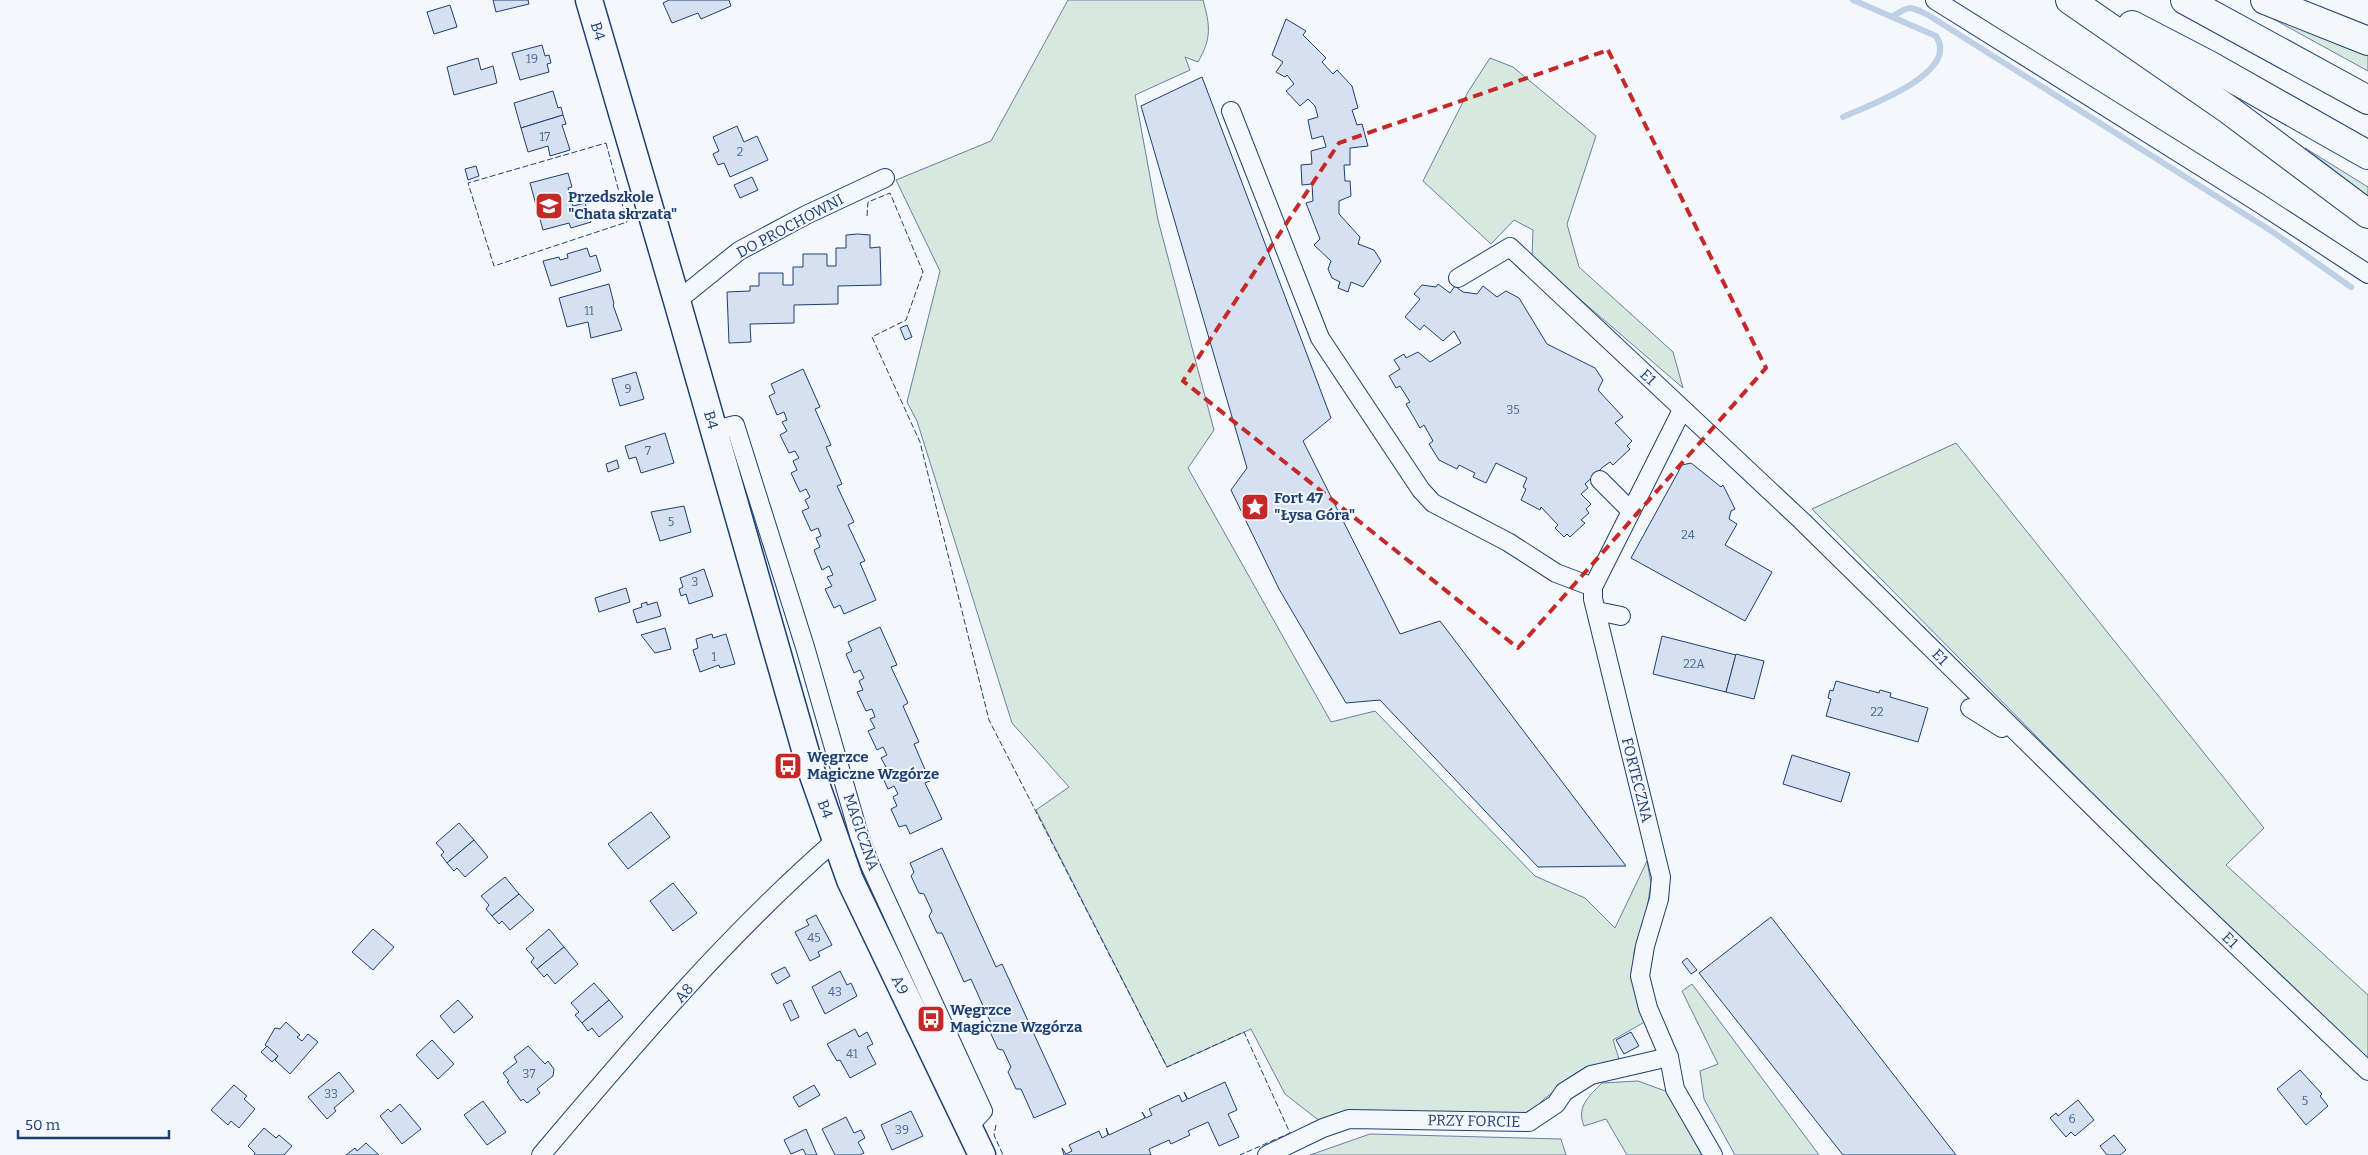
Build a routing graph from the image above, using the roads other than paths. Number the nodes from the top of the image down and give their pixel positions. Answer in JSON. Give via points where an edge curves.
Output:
{"nodes":[{"id":1,"x":589,"y":0,"type":"edge"},
{"id":2,"x":1935,"y":0,"type":"edge"},
{"id":3,"x":2070,"y":0,"type":"edge"},
{"id":4,"x":2084,"y":0,"type":"edge"},
{"id":5,"x":2185,"y":0,"type":"edge"},
{"id":6,"x":2265,"y":0,"type":"edge"},
{"id":7,"x":2368,"y":41,"type":"edge"},
{"id":8,"x":2368,"y":100,"type":"edge"},
{"id":9,"x":1231,"y":112,"type":"dead end"},
{"id":10,"x":2368,"y":155,"type":"edge"},
{"id":11,"x":885,"y":178,"type":"dead end"},
{"id":12,"x":2368,"y":214,"type":"edge"},
{"id":13,"x":2368,"y":274,"type":"edge"},
{"id":14,"x":1458,"y":278,"type":"dead end"},
{"id":15,"x":677,"y":301,"type":"junction"},
{"id":16,"x":1682,"y":410,"type":"junction"},
{"id":17,"x":714,"y":430,"type":"junction"},
{"id":18,"x":1600,"y":480,"type":"dead end"},
{"id":19,"x":1631,"y":511,"type":"junction"},
{"id":20,"x":1593,"y":586,"type":"junction"},
{"id":21,"x":1597,"y":611,"type":"junction"},
{"id":22,"x":1621,"y":616,"type":"dead end"},
{"id":23,"x":1970,"y":708,"type":"dead end"},
{"id":24,"x":2031,"y":746,"type":"junction"},
{"id":25,"x":836,"y":840,"type":"junction"},
{"id":26,"x":1669,"y":1056,"type":"junction"},
{"id":27,"x":2368,"y":1071,"type":"edge"},
{"id":28,"x":968,"y":1127,"type":"junction"},
{"id":29,"x":541,"y":1155,"type":"edge"},
{"id":30,"x":982,"y":1155,"type":"edge"},
{"id":31,"x":1267,"y":1155,"type":"edge"},
{"id":32,"x":1713,"y":1155,"type":"edge"}],
"edges":[{"from":1,"to":15,"type":"street","name":"B4"},
{"from":2,"to":13,"type":"street"},
{"from":3,"to":12,"type":"highway","via":[[2229,110]]},
{"from":4,"to":10,"type":"highway","via":[[2209,65]]},
{"from":5,"to":8,"type":"highway"},
{"from":6,"to":7,"type":"highway"},
{"from":9,"to":20,"type":"street","via":[[1320,338],[1421,490],[1433,503],[1508,542],[1556,573]]},
{"from":11,"to":15,"type":"street","name":"DO PROCHOWNI","via":[[739,251]]},
{"from":14,"to":16,"type":"street","name":"E1","via":[[1510,247]]},
{"from":15,"to":17,"type":"street","name":"B4"},
{"from":16,"to":19,"type":"street"},
{"from":16,"to":24,"type":"street","name":"E1","via":[[1802,520]]},
{"from":17,"to":25,"type":"street","name":"B4","via":[[810,767]]},
{"from":17,"to":28,"type":"street","name":"MAGICZNA","via":[[735,425],[859,835],[983,1111]]},
{"from":18,"to":19,"type":"street"},
{"from":19,"to":20,"type":"street"},
{"from":20,"to":21,"type":"street","name":"FORTECZNA"},
{"from":21,"to":22,"type":"street"},
{"from":21,"to":26,"type":"street","name":"FORTECZNA","via":[[1661,877],[1659,899],[1640,976],[1648,1008]]},
{"from":23,"to":24,"type":"street"},
{"from":24,"to":27,"type":"street","name":"E1"},
{"from":25,"to":28,"type":"street","name":"A9","via":[[854,888]]},
{"from":25,"to":29,"type":"street","name":"A8","via":[[781,888],[726,946]]},
{"from":26,"to":31,"type":"street","name":"PRZY FORCIE","via":[[1591,1075],[1564,1092],[1556,1104],[1528,1122],[1349,1119]]},
{"from":26,"to":32,"type":"street","name":"FORTECZNA","via":[[1675,1089]]},
{"from":28,"to":30,"type":"street","name":"A9"}]}
